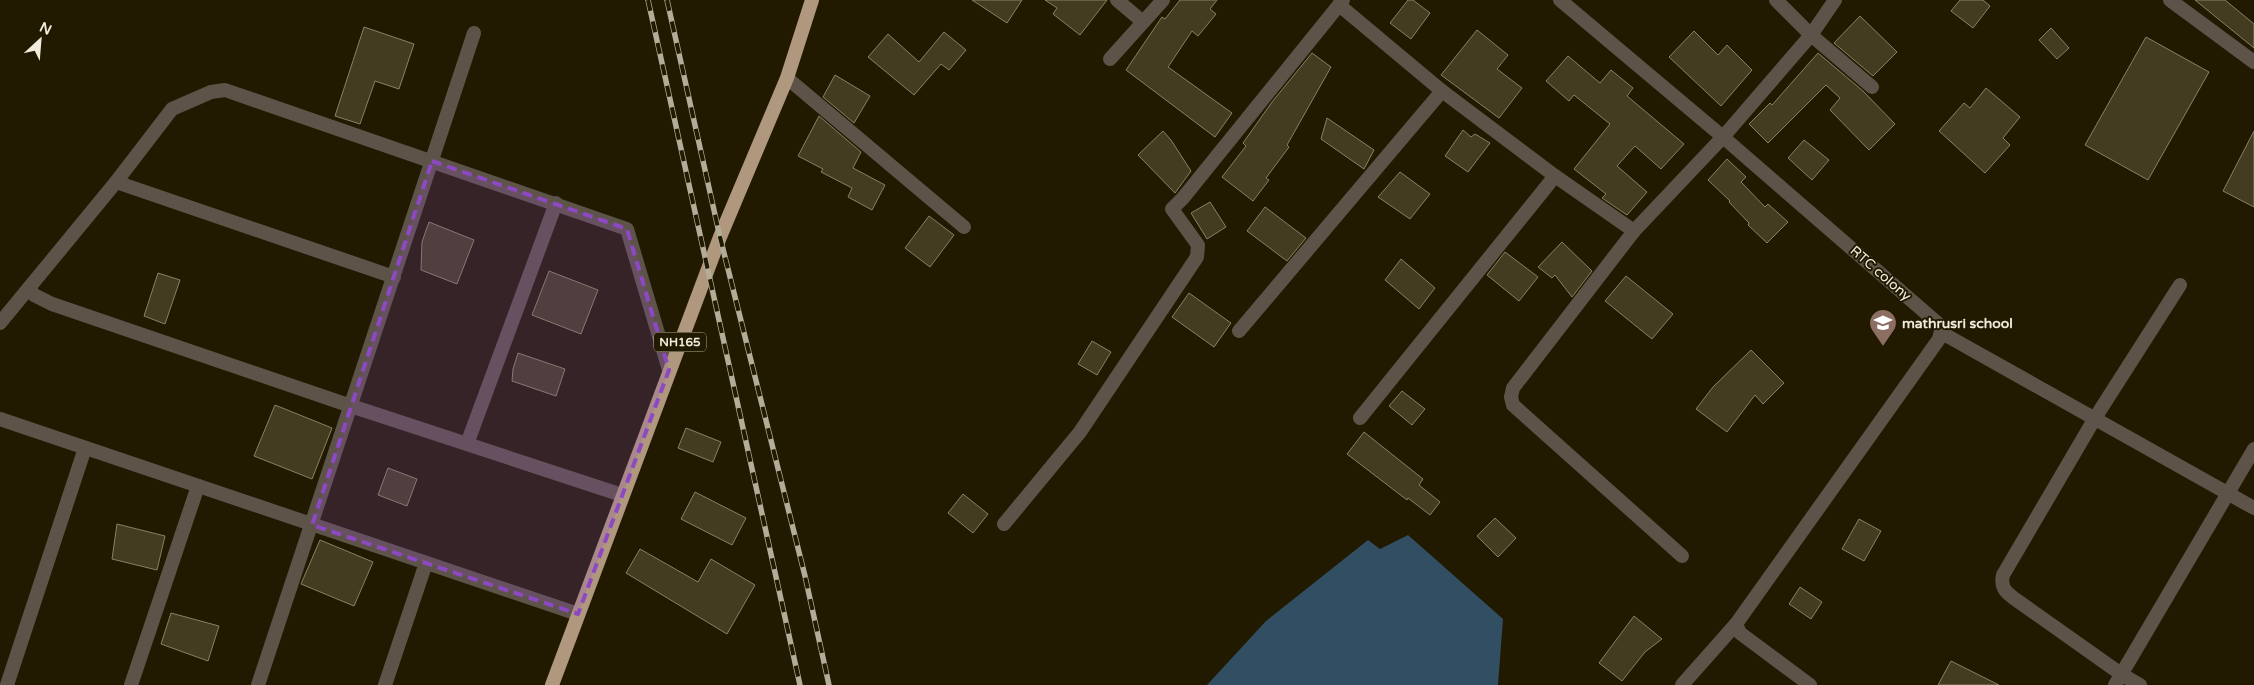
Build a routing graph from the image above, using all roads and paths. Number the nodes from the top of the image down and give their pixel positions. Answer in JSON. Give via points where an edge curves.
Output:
{"nodes":[{"id":1,"x":812,"y":0,"type":"edge"},
{"id":2,"x":1117,"y":0,"type":"edge"},
{"id":3,"x":1163,"y":0,"type":"edge"},
{"id":4,"x":1560,"y":0,"type":"edge"},
{"id":5,"x":1776,"y":0,"type":"edge"},
{"id":6,"x":1835,"y":0,"type":"edge"},
{"id":7,"x":2170,"y":0,"type":"edge"},
{"id":8,"x":1341,"y":3,"type":"edge"},
{"id":9,"x":1143,"y":22,"type":"junction"},
{"id":10,"x":474,"y":33,"type":"dead end"},
{"id":11,"x":1811,"y":36,"type":"junction"},
{"id":12,"x":1110,"y":59,"type":"dead end"},
{"id":13,"x":2254,"y":62,"type":"edge"},
{"id":14,"x":787,"y":78,"type":"junction"},
{"id":15,"x":1872,"y":87,"type":"dead end"},
{"id":16,"x":1442,"y":90,"type":"junction"},
{"id":17,"x":1723,"y":137,"type":"junction"},
{"id":18,"x":432,"y":161,"type":"junction"},
{"id":19,"x":1555,"y":176,"type":"junction"},
{"id":20,"x":116,"y":182,"type":"junction"},
{"id":21,"x":556,"y":203,"type":"junction"},
{"id":22,"x":964,"y":227,"type":"dead end"},
{"id":23,"x":1634,"y":231,"type":"junction"},
{"id":24,"x":394,"y":277,"type":"junction"},
{"id":25,"x":2180,"y":285,"type":"dead end"},
{"id":26,"x":28,"y":288,"type":"junction"},
{"id":27,"x":0,"y":322,"type":"edge"},
{"id":28,"x":1239,"y":331,"type":"dead end"},
{"id":29,"x":1942,"y":333,"type":"junction"},
{"id":30,"x":669,"y":370,"type":"junction"},
{"id":31,"x":351,"y":406,"type":"junction"},
{"id":32,"x":1360,"y":418,"type":"dead end"},
{"id":33,"x":2096,"y":418,"type":"junction"},
{"id":34,"x":0,"y":419,"type":"edge"},
{"id":35,"x":467,"y":444,"type":"junction"},
{"id":36,"x":85,"y":448,"type":"junction"},
{"id":37,"x":2254,"y":449,"type":"edge"},
{"id":38,"x":198,"y":486,"type":"junction"},
{"id":39,"x":2228,"y":492,"type":"junction"},
{"id":40,"x":622,"y":495,"type":"junction"},
{"id":41,"x":2254,"y":508,"type":"edge"},
{"id":42,"x":312,"y":524,"type":"junction"},
{"id":43,"x":1004,"y":524,"type":"dead end"},
{"id":44,"x":1682,"y":556,"type":"dead end"},
{"id":45,"x":426,"y":563,"type":"junction"},
{"id":46,"x":578,"y":614,"type":"junction"},
{"id":47,"x":1736,"y":624,"type":"junction"},
{"id":48,"x":2118,"y":679,"type":"edge"},
{"id":49,"x":7,"y":685,"type":"edge"},
{"id":50,"x":131,"y":685,"type":"edge"},
{"id":51,"x":258,"y":685,"type":"edge"},
{"id":52,"x":386,"y":685,"type":"edge"},
{"id":53,"x":552,"y":685,"type":"edge"},
{"id":54,"x":1682,"y":685,"type":"edge"},
{"id":55,"x":1810,"y":685,"type":"edge"},
{"id":56,"x":2140,"y":685,"type":"edge"}],
"edges":[{"from":1,"to":14,"type":"highway","number":"NH165"},
{"from":2,"to":9,"type":"street"},
{"from":3,"to":9,"type":"street"},
{"from":4,"to":17,"type":"street","name":"RTC colony"},
{"from":5,"to":11,"type":"street"},
{"from":6,"to":11,"type":"street"},
{"from":7,"to":13,"type":"street"},
{"from":8,"to":16,"type":"street"},
{"from":8,"to":43,"type":"street","via":[[1172,209],[1198,245],[1197,256],[1080,432]]},
{"from":9,"to":12,"type":"street"},
{"from":10,"to":18,"type":"street"},
{"from":11,"to":15,"type":"street"},
{"from":11,"to":17,"type":"street"},
{"from":14,"to":22,"type":"street"},
{"from":14,"to":30,"type":"highway","number":"NH165","via":[[720,236]]},
{"from":16,"to":19,"type":"street"},
{"from":16,"to":28,"type":"street"},
{"from":17,"to":23,"type":"street"},
{"from":17,"to":29,"type":"street","name":"RTC colony","via":[[1940,323]]},
{"from":18,"to":20,"type":"street","via":[[231,90],[220,90],[172,109]]},
{"from":18,"to":21,"type":"street"},
{"from":18,"to":24,"type":"street"},
{"from":19,"to":23,"type":"street"},
{"from":19,"to":32,"type":"street"},
{"from":20,"to":24,"type":"street"},
{"from":20,"to":26,"type":"street"},
{"from":21,"to":30,"type":"street","via":[[627,229]]},
{"from":21,"to":35,"type":"street"},
{"from":23,"to":44,"type":"street","via":[[1513,388],[1511,397],[1513,405]]},
{"from":24,"to":31,"type":"street"},
{"from":25,"to":33,"type":"street"},
{"from":26,"to":27,"type":"street"},
{"from":26,"to":31,"type":"street","via":[[52,304]]},
{"from":29,"to":33,"type":"street"},
{"from":29,"to":47,"type":"street"},
{"from":30,"to":40,"type":"highway","number":"NH165"},
{"from":31,"to":35,"type":"street"},
{"from":31,"to":42,"type":"street"},
{"from":33,"to":39,"type":"street"},
{"from":33,"to":48,"type":"street","via":[[2001,582],[2004,590]]},
{"from":34,"to":36,"type":"street"},
{"from":35,"to":40,"type":"street"},
{"from":36,"to":38,"type":"street"},
{"from":36,"to":49,"type":"street"},
{"from":37,"to":39,"type":"street"},
{"from":38,"to":42,"type":"street"},
{"from":38,"to":50,"type":"street"},
{"from":39,"to":41,"type":"street"},
{"from":39,"to":48,"type":"street"},
{"from":40,"to":46,"type":"highway","number":"NH165"},
{"from":42,"to":45,"type":"street"},
{"from":42,"to":51,"type":"street"},
{"from":45,"to":46,"type":"street"},
{"from":45,"to":52,"type":"street"},
{"from":46,"to":53,"type":"highway","number":"NH165"},
{"from":47,"to":54,"type":"street"},
{"from":47,"to":55,"type":"street","via":[[1740,633]]},
{"from":48,"to":56,"type":"street"}]}
